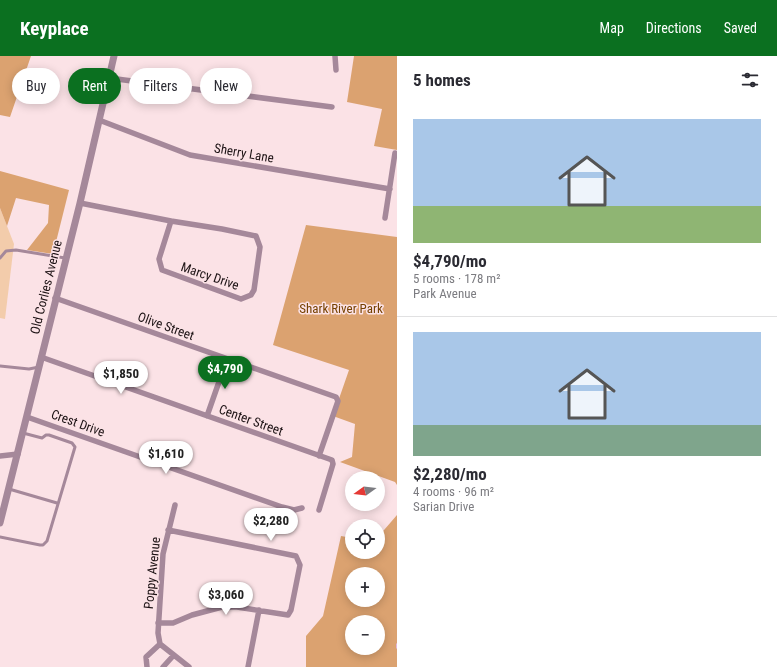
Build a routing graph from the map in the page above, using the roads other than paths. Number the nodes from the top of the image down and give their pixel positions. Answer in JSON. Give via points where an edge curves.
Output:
{"nodes":[{"id":1,"x":114,"y":56,"type":"edge"},
{"id":2,"x":335,"y":56,"type":"edge"},
{"id":3,"x":111,"y":68,"type":"edge"},
{"id":4,"x":336,"y":70,"type":"dead end"},
{"id":5,"x":121,"y":80,"type":"edge"},
{"id":6,"x":103,"y":104,"type":"edge"},
{"id":7,"x":332,"y":107,"type":"dead end"},
{"id":8,"x":99,"y":120,"type":"junction"},
{"id":9,"x":395,"y":153,"type":"dead end"},
{"id":10,"x":390,"y":189,"type":"junction"},
{"id":11,"x":80,"y":203,"type":"junction"},
{"id":12,"x":385,"y":218,"type":"dead end"},
{"id":13,"x":170,"y":221,"type":"junction"},
{"id":14,"x":0,"y":258,"type":"edge"},
{"id":15,"x":65,"y":258,"type":"junction"},
{"id":16,"x":56,"y":298,"type":"junction"},
{"id":17,"x":41,"y":357,"type":"junction"},
{"id":18,"x":227,"y":359,"type":"junction"},
{"id":19,"x":0,"y":366,"type":"edge"},
{"id":20,"x":39,"y":367,"type":"junction"},
{"id":21,"x":207,"y":416,"type":"junction"},
{"id":22,"x":27,"y":417,"type":"junction"},
{"id":23,"x":22,"y":433,"type":"junction"},
{"id":24,"x":18,"y":454,"type":"junction"},
{"id":25,"x":0,"y":456,"type":"edge"},
{"id":26,"x":319,"y":456,"type":"junction"},
{"id":27,"x":9,"y":488,"type":"junction"},
{"id":28,"x":57,"y":503,"type":"junction"},
{"id":29,"x":175,"y":505,"type":"dead end"},
{"id":30,"x":302,"y":508,"type":"dead end"},
{"id":31,"x":319,"y":510,"type":"dead end"},
{"id":32,"x":0,"y":523,"type":"edge"},
{"id":33,"x":168,"y":530,"type":"junction"},
{"id":34,"x":0,"y":537,"type":"edge"},
{"id":35,"x":259,"y":610,"type":"junction"},
{"id":36,"x":158,"y":623,"type":"junction"},
{"id":37,"x":160,"y":644,"type":"junction"},
{"id":38,"x":173,"y":656,"type":"junction"},
{"id":39,"x":147,"y":667,"type":"edge"},
{"id":40,"x":163,"y":667,"type":"edge"},
{"id":41,"x":189,"y":667,"type":"edge"},
{"id":42,"x":248,"y":667,"type":"edge"}],
"edges":[{"from":1,"to":3,"type":"street","name":"Old Corlies Avenue"},
{"from":2,"to":4,"type":"street"},
{"from":5,"to":7,"type":"street"},
{"from":6,"to":8,"type":"street","name":"Old Corlies Avenue"},
{"from":8,"to":10,"type":"street","name":"Sherry Lane","via":[[190,155]]},
{"from":8,"to":11,"type":"street","name":"Old Corlies Avenue"},
{"from":9,"to":10,"type":"street"},
{"from":10,"to":12,"type":"street"},
{"from":11,"to":13,"type":"street","name":"Marcy Drive"},
{"from":11,"to":15,"type":"street","name":"Old Corlies Avenue"},
{"from":13,"to":13,"type":"street","name":"Marcy Drive","via":[[256,236],[260,247],[254,290],[251,295],[241,299],[162,270],[159,260]]},
{"from":14,"to":15,"type":"lane","via":[[6,251],[16,250]]},
{"from":15,"to":16,"type":"street","name":"Old Corlies Avenue"},
{"from":16,"to":17,"type":"street","name":"Old Corlies Avenue"},
{"from":16,"to":18,"type":"street","name":"Olive Street"},
{"from":17,"to":20,"type":"street","name":"Old Corlies Avenue"},
{"from":17,"to":21,"type":"street","name":"Center Street"},
{"from":18,"to":21,"type":"street"},
{"from":18,"to":26,"type":"street","name":"Olive Street","via":[[338,398]]},
{"from":19,"to":20,"type":"lane","via":[[29,369]]},
{"from":20,"to":22,"type":"street","name":"Old Corlies Avenue"},
{"from":21,"to":26,"type":"street","name":"Center Street"},
{"from":22,"to":23,"type":"street","name":"Old Corlies Avenue"},
{"from":22,"to":30,"type":"street","name":"Crest Drive","via":[[282,507],[294,510]]},
{"from":23,"to":24,"type":"street","name":"Old Corlies Avenue"},
{"from":23,"to":28,"type":"lane","via":[[42,438],[49,435],[72,443],[75,447]]},
{"from":24,"to":25,"type":"street"},
{"from":24,"to":27,"type":"street","name":"Old Corlies Avenue"},
{"from":26,"to":31,"type":"street","name":"Center Street","via":[[332,460],[333,464]]},
{"from":27,"to":28,"type":"lane"},
{"from":27,"to":32,"type":"street","name":"Old Corlies Avenue"},
{"from":28,"to":34,"type":"lane","via":[[47,541],[43,545]]},
{"from":29,"to":33,"type":"street","name":"Poppy Avenue"},
{"from":33,"to":35,"type":"street","via":[[296,556],[300,565],[290,613],[286,615]]},
{"from":33,"to":36,"type":"street","name":"Poppy Avenue","via":[[161,568]]},
{"from":35,"to":36,"type":"street","via":[[222,607],[192,614],[173,623]]},
{"from":35,"to":42,"type":"street"},
{"from":36,"to":37,"type":"street","name":"Poppy Avenue"},
{"from":37,"to":38,"type":"street"},
{"from":37,"to":39,"type":"street","via":[[146,657]]},
{"from":38,"to":40,"type":"street"},
{"from":38,"to":41,"type":"street"}]}
